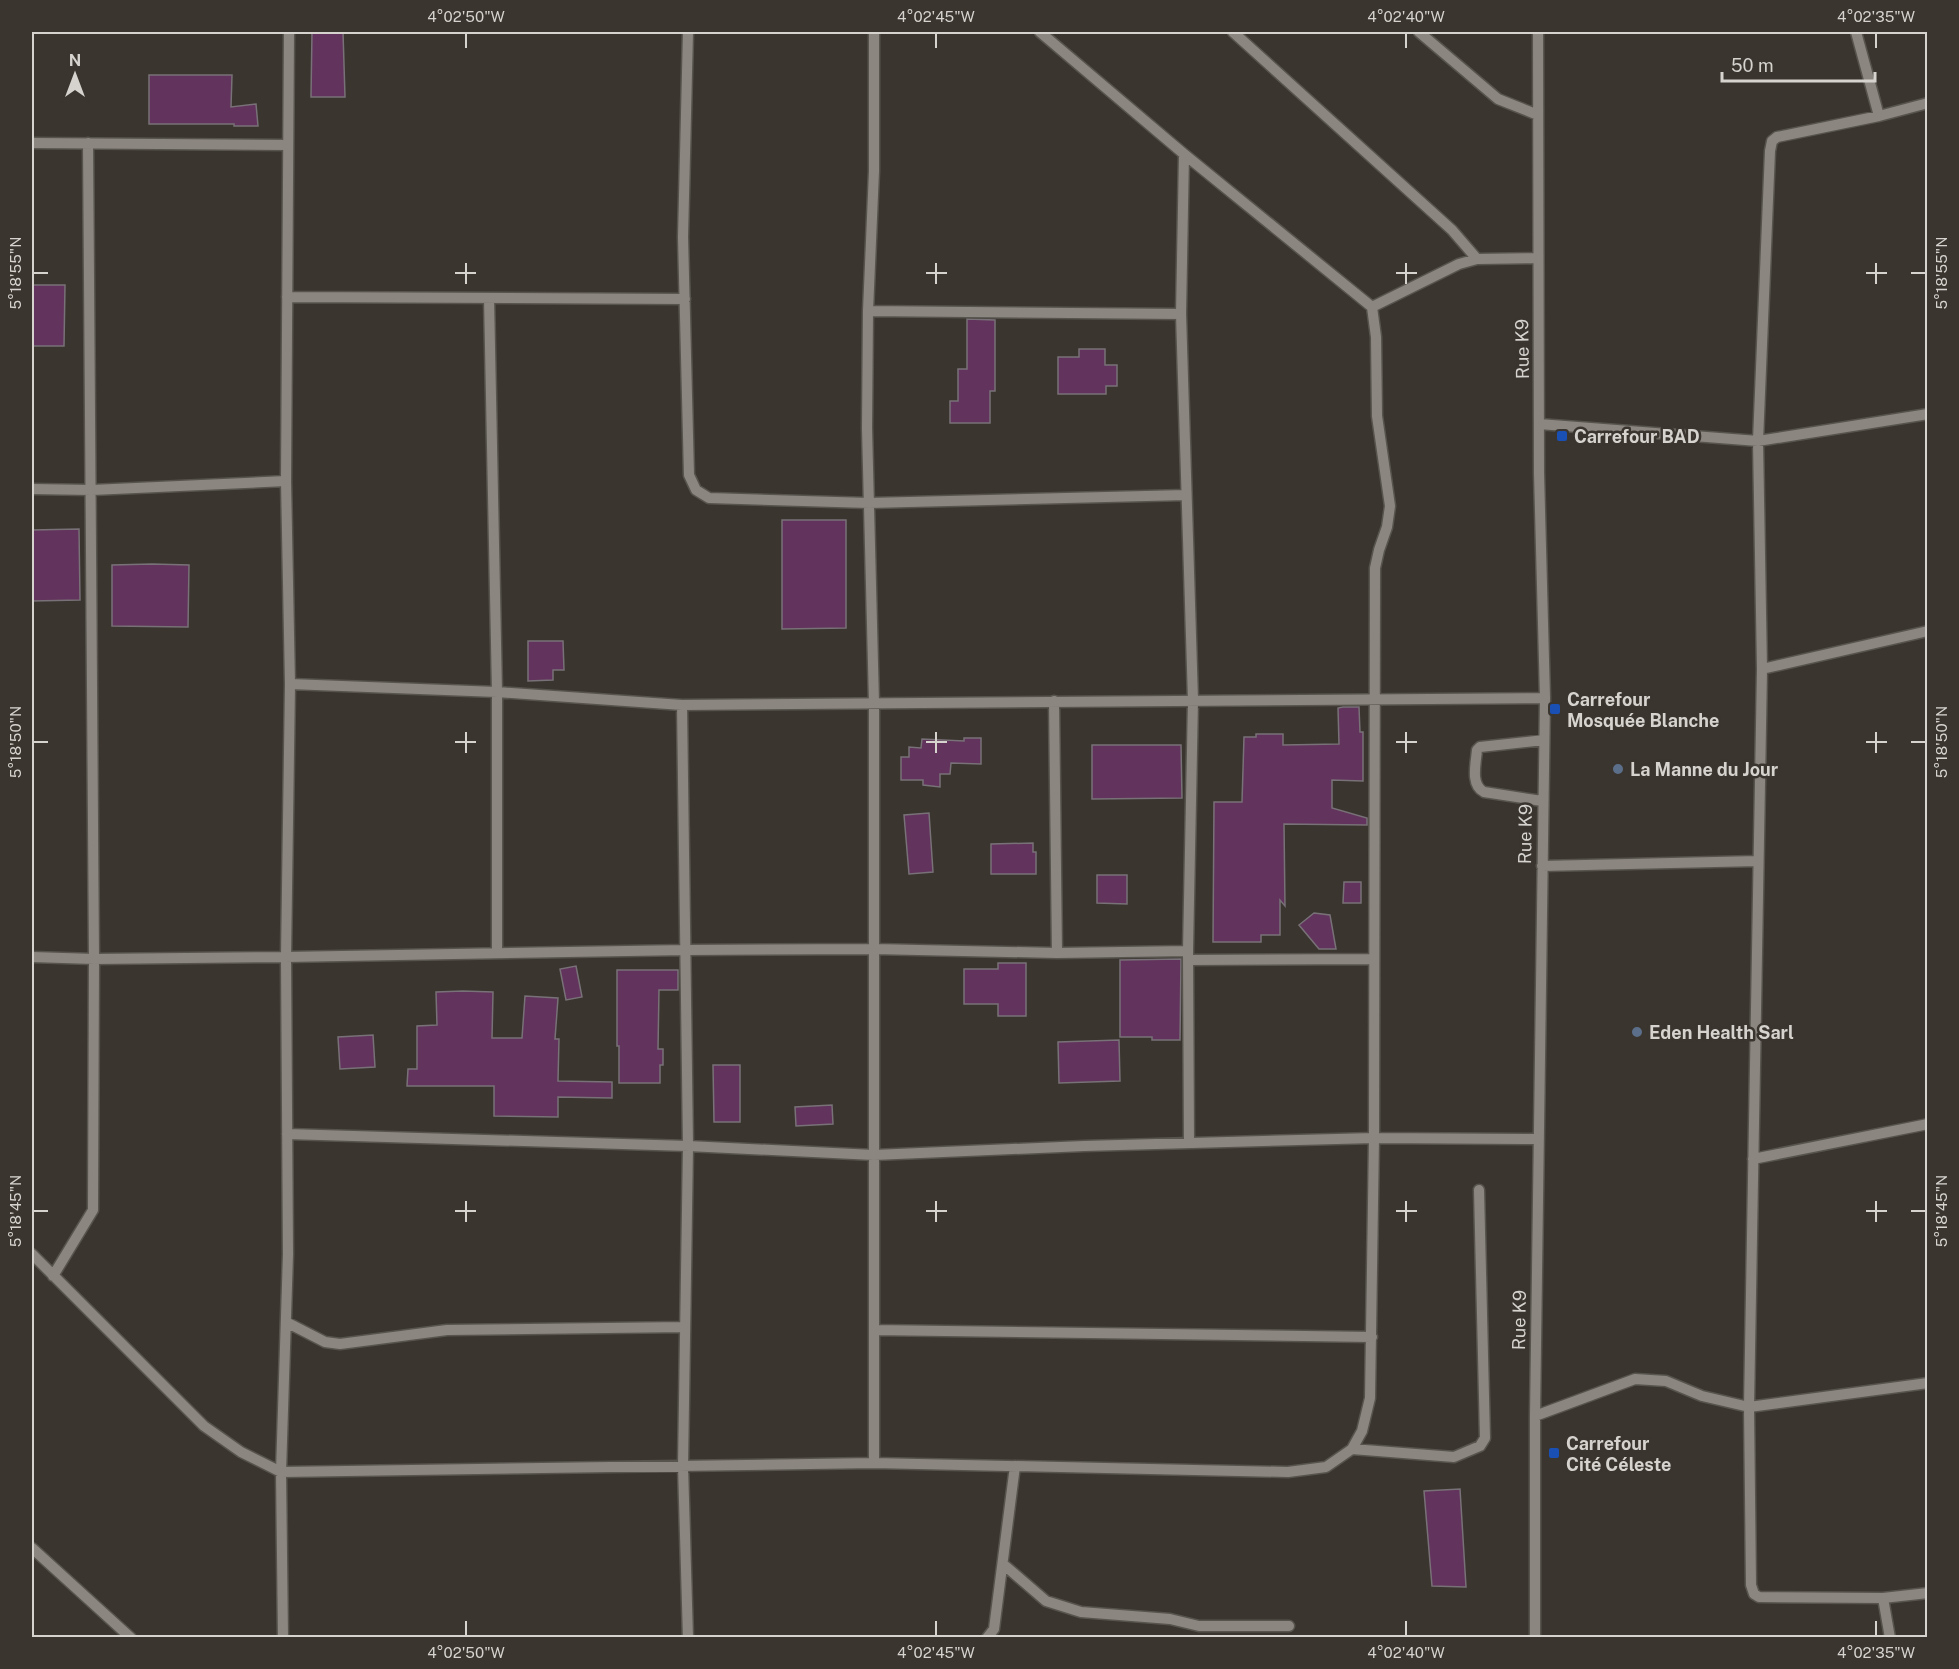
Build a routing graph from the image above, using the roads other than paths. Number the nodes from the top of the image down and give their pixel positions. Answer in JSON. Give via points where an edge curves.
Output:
{"nodes":[{"id":1,"x":289,"y":32,"type":"edge"},
{"id":2,"x":688,"y":32,"type":"edge"},
{"id":3,"x":874,"y":32,"type":"edge"},
{"id":4,"x":1040,"y":32,"type":"edge"},
{"id":5,"x":1233,"y":32,"type":"edge"},
{"id":6,"x":1419,"y":32,"type":"edge"},
{"id":7,"x":1538,"y":32,"type":"edge"},
{"id":8,"x":1856,"y":32,"type":"edge"},
{"id":9,"x":1928,"y":103,"type":"edge"},
{"id":10,"x":1538,"y":115,"type":"junction"},
{"id":11,"x":1879,"y":116,"type":"junction"},
{"id":12,"x":32,"y":142,"type":"edge"},
{"id":13,"x":88,"y":143,"type":"junction"},
{"id":14,"x":288,"y":145,"type":"junction"},
{"id":15,"x":1184,"y":154,"type":"junction"},
{"id":16,"x":1538,"y":258,"type":"junction"},
{"id":17,"x":1477,"y":259,"type":"junction"},
{"id":18,"x":286,"y":297,"type":"junction"},
{"id":19,"x":489,"y":298,"type":"junction"},
{"id":20,"x":685,"y":299,"type":"junction"},
{"id":21,"x":1372,"y":307,"type":"junction"},
{"id":22,"x":868,"y":311,"type":"junction"},
{"id":23,"x":1181,"y":314,"type":"junction"},
{"id":24,"x":1928,"y":414,"type":"edge"},
{"id":25,"x":1539,"y":424,"type":"junction"},
{"id":26,"x":1758,"y":441,"type":"junction"},
{"id":27,"x":286,"y":481,"type":"junction"},
{"id":28,"x":32,"y":489,"type":"edge"},
{"id":29,"x":92,"y":490,"type":"junction"},
{"id":30,"x":1186,"y":495,"type":"junction"},
{"id":31,"x":869,"y":503,"type":"junction"},
{"id":32,"x":1928,"y":631,"type":"edge"},
{"id":33,"x":1762,"y":669,"type":"junction"},
{"id":34,"x":290,"y":684,"type":"junction"},
{"id":35,"x":497,"y":692,"type":"junction"},
{"id":36,"x":1376,"y":698,"type":"junction"},
{"id":37,"x":1545,"y":698,"type":"junction"},
{"id":38,"x":1193,"y":700,"type":"junction"},
{"id":39,"x":1054,"y":701,"type":"junction"},
{"id":40,"x":874,"y":703,"type":"junction"},
{"id":41,"x":682,"y":705,"type":"junction"},
{"id":42,"x":1544,"y":740,"type":"junction"},
{"id":43,"x":1542,"y":801,"type":"junction"},
{"id":44,"x":1758,"y":861,"type":"junction"},
{"id":45,"x":1542,"y":866,"type":"junction"},
{"id":46,"x":874,"y":949,"type":"junction"},
{"id":47,"x":686,"y":950,"type":"junction"},
{"id":48,"x":497,"y":953,"type":"junction"},
{"id":49,"x":1057,"y":953,"type":"junction"},
{"id":50,"x":1188,"y":956,"type":"junction"},
{"id":51,"x":32,"y":957,"type":"edge"},
{"id":52,"x":286,"y":957,"type":"junction"},
{"id":53,"x":94,"y":959,"type":"junction"},
{"id":54,"x":1373,"y":959,"type":"junction"},
{"id":55,"x":1928,"y":1124,"type":"edge"},
{"id":56,"x":287,"y":1134,"type":"junction"},
{"id":57,"x":1374,"y":1138,"type":"junction"},
{"id":58,"x":1538,"y":1139,"type":"junction"},
{"id":59,"x":1189,"y":1143,"type":"junction"},
{"id":60,"x":688,"y":1146,"type":"junction"},
{"id":61,"x":874,"y":1155,"type":"junction"},
{"id":62,"x":1753,"y":1159,"type":"junction"},
{"id":63,"x":1479,"y":1190,"type":"dead end"},
{"id":64,"x":32,"y":1255,"type":"edge"},
{"id":65,"x":53,"y":1275,"type":"junction"},
{"id":66,"x":286,"y":1322,"type":"junction"},
{"id":67,"x":685,"y":1326,"type":"junction"},
{"id":68,"x":874,"y":1330,"type":"junction"},
{"id":69,"x":1372,"y":1337,"type":"junction"},
{"id":70,"x":1928,"y":1383,"type":"edge"},
{"id":71,"x":1749,"y":1407,"type":"junction"},
{"id":72,"x":1535,"y":1416,"type":"junction"},
{"id":73,"x":1352,"y":1449,"type":"junction"},
{"id":74,"x":874,"y":1463,"type":"junction"},
{"id":75,"x":683,"y":1466,"type":"junction"},
{"id":76,"x":1015,"y":1466,"type":"junction"},
{"id":77,"x":281,"y":1472,"type":"junction"},
{"id":78,"x":32,"y":1548,"type":"edge"},
{"id":79,"x":1003,"y":1564,"type":"junction"},
{"id":80,"x":1928,"y":1593,"type":"edge"},
{"id":81,"x":1883,"y":1598,"type":"junction"},
{"id":82,"x":1289,"y":1626,"type":"dead end"},
{"id":83,"x":131,"y":1638,"type":"edge"},
{"id":84,"x":283,"y":1638,"type":"edge"},
{"id":85,"x":688,"y":1638,"type":"edge"},
{"id":86,"x":987,"y":1638,"type":"edge"},
{"id":87,"x":1535,"y":1638,"type":"edge"},
{"id":88,"x":1890,"y":1638,"type":"edge"}],
"edges":[{"from":1,"to":14,"type":"street"},
{"from":2,"to":20,"type":"street"},
{"from":3,"to":22,"type":"street"},
{"from":4,"to":15,"type":"street"},
{"from":5,"to":17,"type":"street","via":[[1452,230]]},
{"from":6,"to":10,"type":"street","via":[[1498,99]]},
{"from":7,"to":10,"type":"street","name":"Rue K9"},
{"from":8,"to":11,"type":"street"},
{"from":9,"to":11,"type":"street"},
{"from":10,"to":16,"type":"street","name":"Rue K9"},
{"from":11,"to":26,"type":"street","via":[[1772,141]]},
{"from":12,"to":13,"type":"street"},
{"from":13,"to":14,"type":"street"},
{"from":13,"to":29,"type":"street"},
{"from":14,"to":18,"type":"street"},
{"from":15,"to":21,"type":"street"},
{"from":15,"to":23,"type":"street"},
{"from":16,"to":17,"type":"street"},
{"from":16,"to":25,"type":"street","name":"Rue K9"},
{"from":17,"to":21,"type":"street"},
{"from":18,"to":19,"type":"street"},
{"from":18,"to":27,"type":"street"},
{"from":19,"to":20,"type":"street"},
{"from":19,"to":35,"type":"street"},
{"from":20,"to":31,"type":"street","via":[[689,475],[696,490],[709,498]]},
{"from":21,"to":36,"type":"street","via":[[1377,416],[1389,506],[1375,568]]},
{"from":22,"to":23,"type":"street"},
{"from":22,"to":31,"type":"street"},
{"from":23,"to":30,"type":"street"},
{"from":24,"to":26,"type":"street"},
{"from":25,"to":26,"type":"street"},
{"from":25,"to":37,"type":"street","name":"Rue K9"},
{"from":26,"to":33,"type":"street"},
{"from":27,"to":29,"type":"street"},
{"from":27,"to":34,"type":"street"},
{"from":28,"to":29,"type":"street"},
{"from":29,"to":53,"type":"street"},
{"from":30,"to":31,"type":"street"},
{"from":30,"to":38,"type":"street"},
{"from":31,"to":40,"type":"street"},
{"from":32,"to":33,"type":"street"},
{"from":33,"to":44,"type":"street"},
{"from":34,"to":35,"type":"street"},
{"from":34,"to":52,"type":"street"},
{"from":35,"to":41,"type":"street"},
{"from":35,"to":48,"type":"street"},
{"from":36,"to":37,"type":"street"},
{"from":36,"to":38,"type":"street"},
{"from":36,"to":54,"type":"street"},
{"from":37,"to":42,"type":"street","name":"Rue K9"},
{"from":38,"to":39,"type":"street"},
{"from":38,"to":50,"type":"street"},
{"from":39,"to":40,"type":"street"},
{"from":39,"to":49,"type":"street"},
{"from":40,"to":41,"type":"street"},
{"from":40,"to":46,"type":"street"},
{"from":41,"to":47,"type":"street"},
{"from":42,"to":43,"type":"street","name":"Rue K9"},
{"from":42,"to":43,"type":"street","via":[[1480,747],[1475,783],[1484,792]]},
{"from":43,"to":45,"type":"street","name":"Rue K9"},
{"from":44,"to":45,"type":"street"},
{"from":44,"to":62,"type":"street"},
{"from":45,"to":58,"type":"street","name":"Rue K9"},
{"from":46,"to":47,"type":"street"},
{"from":46,"to":49,"type":"street"},
{"from":46,"to":61,"type":"street"},
{"from":47,"to":48,"type":"street"},
{"from":47,"to":60,"type":"street"},
{"from":48,"to":52,"type":"street"},
{"from":49,"to":50,"type":"street"},
{"from":50,"to":54,"type":"street"},
{"from":50,"to":59,"type":"street"},
{"from":51,"to":53,"type":"street"},
{"from":52,"to":53,"type":"street"},
{"from":52,"to":56,"type":"street"},
{"from":53,"to":65,"type":"street","via":[[93,1210]]},
{"from":54,"to":57,"type":"street"},
{"from":55,"to":62,"type":"street"},
{"from":56,"to":60,"type":"street"},
{"from":56,"to":66,"type":"street"},
{"from":57,"to":58,"type":"street"},
{"from":57,"to":59,"type":"street"},
{"from":57,"to":69,"type":"street"},
{"from":58,"to":72,"type":"street","name":"Rue K9"},
{"from":59,"to":61,"type":"street"},
{"from":60,"to":61,"type":"street"},
{"from":60,"to":67,"type":"street"},
{"from":61,"to":68,"type":"street"},
{"from":62,"to":71,"type":"street"},
{"from":63,"to":73,"type":"street","via":[[1485,1438],[1480,1446],[1454,1457]]},
{"from":64,"to":65,"type":"street"},
{"from":65,"to":77,"type":"street","via":[[204,1426],[241,1452]]},
{"from":66,"to":67,"type":"street","via":[[325,1342],[340,1344],[447,1330]]},
{"from":66,"to":77,"type":"street"},
{"from":67,"to":75,"type":"street"},
{"from":68,"to":69,"type":"street"},
{"from":68,"to":74,"type":"street"},
{"from":69,"to":73,"type":"street","via":[[1370,1398],[1362,1431]]},
{"from":70,"to":71,"type":"street"},
{"from":71,"to":72,"type":"street","via":[[1702,1396],[1666,1381],[1635,1379]]},
{"from":71,"to":81,"type":"street","via":[[1754,1594]]},
{"from":72,"to":87,"type":"street","name":"Rue K9"},
{"from":73,"to":76,"type":"street","via":[[1326,1467],[1288,1472]]},
{"from":74,"to":75,"type":"street"},
{"from":74,"to":76,"type":"street"},
{"from":75,"to":77,"type":"street"},
{"from":75,"to":85,"type":"street"},
{"from":76,"to":79,"type":"street"},
{"from":77,"to":84,"type":"street"},
{"from":78,"to":83,"type":"street"},
{"from":79,"to":82,"type":"street","via":[[1046,1601],[1082,1612],[1170,1619],[1199,1626]]},
{"from":79,"to":86,"type":"street","via":[[994,1629]]},
{"from":80,"to":81,"type":"street"},
{"from":81,"to":88,"type":"street"}]}
